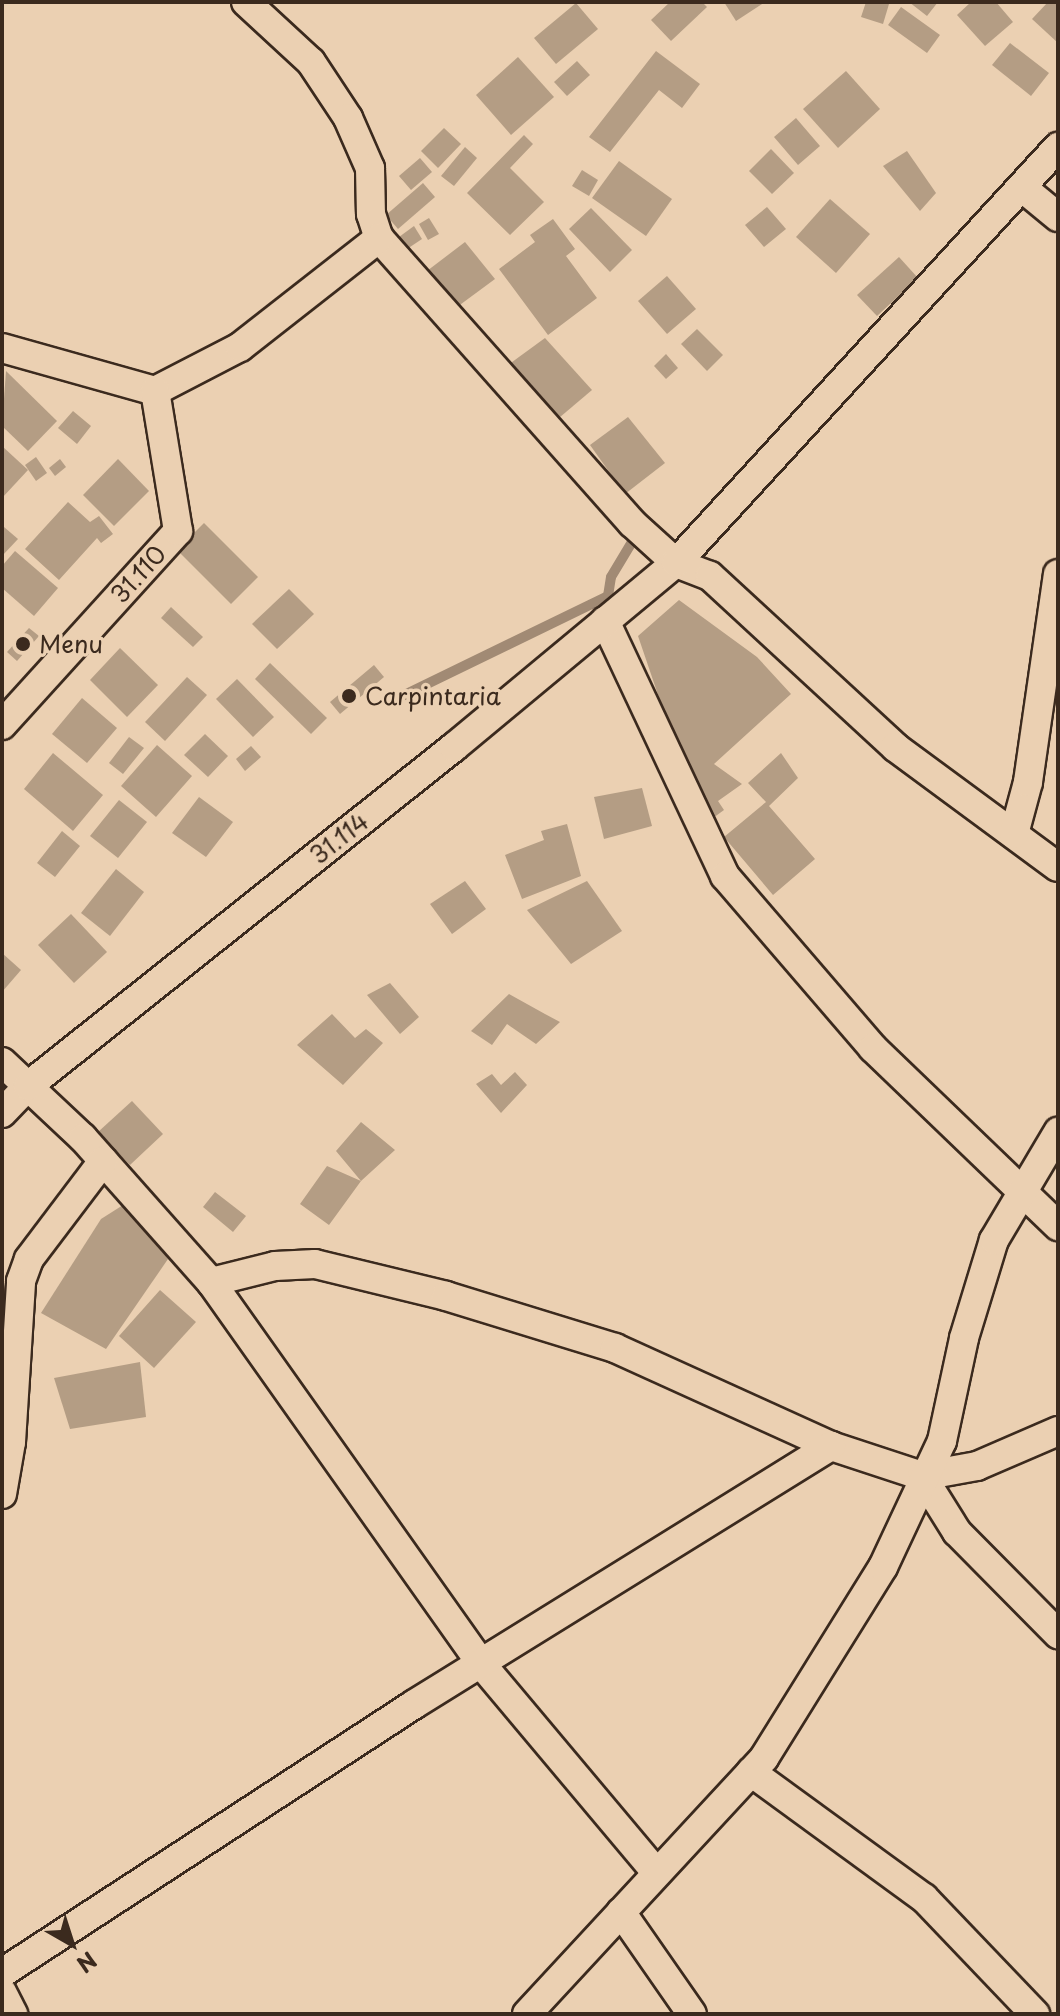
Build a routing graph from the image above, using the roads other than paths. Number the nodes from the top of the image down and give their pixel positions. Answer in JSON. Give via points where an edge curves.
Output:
{"nodes":[{"id":1,"x":246,"y":2,"type":"edge"},
{"id":2,"x":1058,"y":147,"type":"edge"},
{"id":3,"x":1024,"y":189,"type":"junction"},
{"id":4,"x":1058,"y":217,"type":"edge"},
{"id":5,"x":379,"y":238,"type":"junction"},
{"id":6,"x":2,"y":348,"type":"edge"},
{"id":7,"x":155,"y":391,"type":"junction"},
{"id":8,"x":676,"y":563,"type":"junction"},
{"id":9,"x":1058,"y":574,"type":"edge"},
{"id":10,"x":605,"y":621,"type":"junction"},
{"id":11,"x":2,"y":725,"type":"edge"},
{"id":12,"x":1014,"y":834,"type":"junction"},
{"id":13,"x":1058,"y":867,"type":"edge"},
{"id":14,"x":2,"y":1062,"type":"edge"},
{"id":15,"x":28,"y":1086,"type":"junction"},
{"id":16,"x":2,"y":1113,"type":"edge"},
{"id":17,"x":1058,"y":1132,"type":"edge"},
{"id":18,"x":103,"y":1161,"type":"junction"},
{"id":19,"x":1023,"y":1188,"type":"junction"},
{"id":20,"x":1058,"y":1226,"type":"edge"},
{"id":21,"x":211,"y":1282,"type":"junction"},
{"id":22,"x":1058,"y":1431,"type":"edge"},
{"id":23,"x":831,"y":1446,"type":"junction"},
{"id":24,"x":922,"y":1476,"type":"junction"},
{"id":25,"x":2,"y":1494,"type":"edge"},
{"id":26,"x":1058,"y":1634,"type":"edge"},
{"id":27,"x":483,"y":1666,"type":"junction"},
{"id":28,"x":751,"y":1772,"type":"junction"},
{"id":29,"x":657,"y":1873,"type":"junction"},
{"id":30,"x":621,"y":1912,"type":"junction"},
{"id":31,"x":2,"y":1973,"type":"edge"},
{"id":32,"x":2,"y":1992,"type":"edge"},
{"id":33,"x":13,"y":2014,"type":"edge"},
{"id":34,"x":527,"y":2014,"type":"edge"},
{"id":35,"x":692,"y":2014,"type":"edge"},
{"id":36,"x":1035,"y":2014,"type":"edge"}],
"edges":[{"from":1,"to":5,"type":"street","via":[[311,62],[348,118],[370,168],[371,214]]},
{"from":2,"to":3,"type":"street","name":"31.114"},
{"from":3,"to":4,"type":"street"},
{"from":3,"to":8,"type":"street","name":"31.114"},
{"from":5,"to":7,"type":"street","via":[[240,347]]},
{"from":5,"to":8,"type":"street","via":[[632,523]]},
{"from":6,"to":7,"type":"street"},
{"from":7,"to":11,"type":"street","name":"31.110","via":[[178,531]]},
{"from":8,"to":10,"type":"street","name":"31.114"},
{"from":8,"to":12,"type":"street","via":[[710,576],[895,747]]},
{"from":9,"to":12,"type":"street","via":[[1028,782]]},
{"from":10,"to":15,"type":"street","name":"31.114"},
{"from":10,"to":19,"type":"street","via":[[725,876],[873,1048]]},
{"from":12,"to":13,"type":"street"},
{"from":14,"to":15,"type":"street"},
{"from":15,"to":16,"type":"street","name":"31.114"},
{"from":15,"to":18,"type":"street"},
{"from":17,"to":19,"type":"street"},
{"from":18,"to":21,"type":"street"},
{"from":18,"to":25,"type":"street","via":[[29,1259],[21,1281],[11,1442]]},
{"from":19,"to":20,"type":"street"},
{"from":19,"to":24,"type":"street","via":[[994,1240],[964,1338],[942,1441]]},
{"from":21,"to":23,"type":"street","via":[[275,1266],[315,1264],[446,1296],[615,1348]]},
{"from":21,"to":27,"type":"street"},
{"from":22,"to":24,"type":"street","via":[[977,1466]]},
{"from":23,"to":24,"type":"street"},
{"from":23,"to":27,"type":"street"},
{"from":24,"to":26,"type":"street","via":[[957,1532]]},
{"from":24,"to":28,"type":"street","via":[[883,1567]]},
{"from":27,"to":29,"type":"street"},
{"from":27,"to":31,"type":"street","via":[[413,1705]]},
{"from":28,"to":29,"type":"street"},
{"from":28,"to":36,"type":"street","via":[[924,1898]]},
{"from":29,"to":30,"type":"street"},
{"from":30,"to":34,"type":"street"},
{"from":30,"to":35,"type":"street"},
{"from":32,"to":33,"type":"street"}]}
